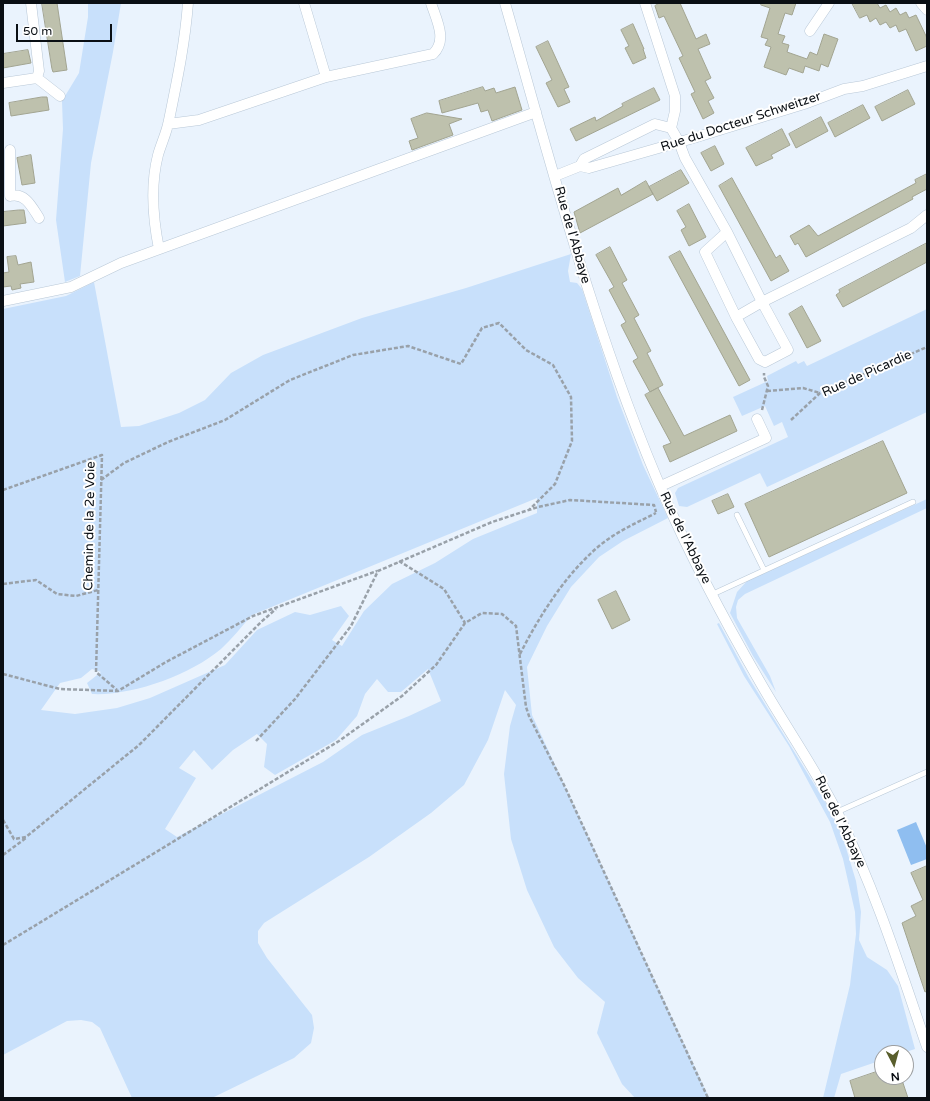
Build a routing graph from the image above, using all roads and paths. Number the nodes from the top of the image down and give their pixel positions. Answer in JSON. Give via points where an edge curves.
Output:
{"nodes":[{"id":1,"x":31,"y":3,"type":"edge"},
{"id":2,"x":188,"y":3,"type":"edge"},
{"id":3,"x":304,"y":3,"type":"edge"},
{"id":4,"x":431,"y":3,"type":"edge"},
{"id":5,"x":505,"y":3,"type":"edge"},
{"id":6,"x":645,"y":3,"type":"edge"},
{"id":7,"x":829,"y":3,"type":"edge"},
{"id":8,"x":921,"y":3,"type":"edge"},
{"id":9,"x":927,"y":10,"type":"edge"},
{"id":10,"x":810,"y":31,"type":"dead end"},
{"id":11,"x":927,"y":66,"type":"edge"},
{"id":12,"x":326,"y":77,"type":"junction"},
{"id":13,"x":36,"y":78,"type":"junction"},
{"id":14,"x":3,"y":83,"type":"edge"},
{"id":15,"x":60,"y":96,"type":"dead end"},
{"id":16,"x":536,"y":112,"type":"junction"},
{"id":17,"x":168,"y":124,"type":"junction"},
{"id":18,"x":671,"y":128,"type":"junction"},
{"id":19,"x":679,"y":142,"type":"junction"},
{"id":20,"x":10,"y":150,"type":"dead end"},
{"id":21,"x":580,"y":166,"type":"junction"},
{"id":22,"x":555,"y":176,"type":"junction"},
{"id":23,"x":7,"y":196,"type":"edge"},
{"id":24,"x":927,"y":216,"type":"edge"},
{"id":25,"x":39,"y":218,"type":"dead end"},
{"id":26,"x":726,"y":232,"type":"junction"},
{"id":27,"x":159,"y":249,"type":"junction"},
{"id":28,"x":3,"y":301,"type":"edge"},
{"id":29,"x":762,"y":302,"type":"junction"},
{"id":30,"x":736,"y":317,"type":"junction"},
{"id":31,"x":927,"y":347,"type":"edge"},
{"id":32,"x":764,"y":362,"type":"junction"},
{"id":33,"x":767,"y":391,"type":"junction"},
{"id":34,"x":820,"y":393,"type":"junction"},
{"id":35,"x":757,"y":419,"type":"joint"},
{"id":36,"x":791,"y":420,"type":"dead end"},
{"id":37,"x":101,"y":480,"type":"junction"},
{"id":38,"x":661,"y":486,"type":"junction"},
{"id":39,"x":3,"y":490,"type":"edge"},
{"id":40,"x":913,"y":502,"type":"dead end"},
{"id":41,"x":669,"y":505,"type":"junction"},
{"id":42,"x":529,"y":510,"type":"junction"},
{"id":43,"x":656,"y":512,"type":"junction"},
{"id":44,"x":737,"y":515,"type":"dead end"},
{"id":45,"x":399,"y":561,"type":"junction"},
{"id":46,"x":764,"y":570,"type":"junction"},
{"id":47,"x":378,"y":571,"type":"junction"},
{"id":48,"x":3,"y":584,"type":"edge"},
{"id":49,"x":98,"y":590,"type":"junction"},
{"id":50,"x":713,"y":594,"type":"junction"},
{"id":51,"x":279,"y":607,"type":"junction"},
{"id":52,"x":465,"y":623,"type":"junction"},
{"id":53,"x":520,"y":654,"type":"junction"},
{"id":54,"x":3,"y":674,"type":"edge"},
{"id":55,"x":118,"y":691,"type":"junction"},
{"id":56,"x":256,"y":741,"type":"dead end"},
{"id":57,"x":927,"y":772,"type":"edge"},
{"id":58,"x":837,"y":812,"type":"junction"},
{"id":59,"x":3,"y":820,"type":"edge"},
{"id":60,"x":26,"y":838,"type":"junction"},
{"id":61,"x":3,"y":855,"type":"edge"},
{"id":62,"x":3,"y":945,"type":"edge"},
{"id":63,"x":927,"y":1047,"type":"edge"},
{"id":64,"x":708,"y":1098,"type":"edge"}],
"edges":[{"from":1,"to":13,"type":"street","via":[[39,71]]},
{"from":2,"to":17,"type":"street","via":[[179,74]]},
{"from":3,"to":12,"type":"street"},
{"from":4,"to":12,"type":"street","via":[[441,43],[433,54]]},
{"from":5,"to":16,"type":"street","name":"Rue de l'Abbaye"},
{"from":6,"to":18,"type":"street","via":[[675,96]]},
{"from":7,"to":10,"type":"street"},
{"from":8,"to":9,"type":"street"},
{"from":11,"to":19,"type":"street","name":"Rue du Docteur Schweitzer","via":[[863,86],[844,89],[804,104]]},
{"from":12,"to":17,"type":"street","via":[[199,120]]},
{"from":13,"to":14,"type":"street"},
{"from":13,"to":15,"type":"street"},
{"from":16,"to":22,"type":"street","name":"Rue de l'Abbaye"},
{"from":16,"to":27,"type":"street"},
{"from":17,"to":27,"type":"street","via":[[154,179],[155,228]]},
{"from":18,"to":19,"type":"street"},
{"from":18,"to":21,"type":"street","via":[[655,124],[584,159]]},
{"from":19,"to":21,"type":"street","name":"Rue du Docteur Schweitzer","via":[[589,168]]},
{"from":19,"to":26,"type":"street","via":[[685,158]]},
{"from":20,"to":23,"type":"street"},
{"from":21,"to":22,"type":"street","name":"Rue du Docteur Schweitzer"},
{"from":22,"to":38,"type":"street","name":"Rue de l'Abbaye","via":[[568,230],[621,390]]},
{"from":23,"to":25,"type":"street","via":[[15,195],[27,200]]},
{"from":24,"to":29,"type":"street","via":[[911,228]]},
{"from":26,"to":29,"type":"street"},
{"from":26,"to":30,"type":"street","via":[[705,252]]},
{"from":27,"to":28,"type":"street","via":[[121,263],[71,287]]},
{"from":29,"to":30,"type":"street"},
{"from":29,"to":32,"type":"street","via":[[788,350]]},
{"from":30,"to":32,"type":"street","via":[[759,359]]},
{"from":31,"to":34,"type":"path","name":"Rue de Picardie"},
{"from":32,"to":33,"type":"path"},
{"from":33,"to":34,"type":"path","via":[[803,388]]},
{"from":33,"to":35,"type":"path"},
{"from":34,"to":36,"type":"path","name":"Rue de Picardie"},
{"from":35,"to":38,"type":"street","via":[[766,438]]},
{"from":37,"to":39,"type":"path","name":"Chemin de la 2e Voie","via":[[102,455]]},
{"from":37,"to":42,"type":"path","via":[[124,463],[168,442],[225,420],[290,380],[353,355],[408,346],[461,364],[482,328],[499,323],[526,350],[553,365],[571,397],[572,440],[555,484]]},
{"from":37,"to":49,"type":"path","name":"Chemin de la 2e Voie"},
{"from":38,"to":41,"type":"street","name":"Rue de l'Abbaye"},
{"from":40,"to":46,"type":"lane"},
{"from":41,"to":43,"type":"path"},
{"from":41,"to":50,"type":"street","name":"Rue de l'Abbaye"},
{"from":42,"to":43,"type":"path","via":[[570,500],[654,505]]},
{"from":42,"to":45,"type":"path","via":[[492,522]]},
{"from":43,"to":53,"type":"path","via":[[622,530],[598,547],[571,576],[538,620]]},
{"from":44,"to":46,"type":"lane"},
{"from":45,"to":47,"type":"path"},
{"from":45,"to":52,"type":"path","via":[[444,589]]},
{"from":46,"to":50,"type":"lane"},
{"from":47,"to":51,"type":"path"},
{"from":47,"to":56,"type":"path","via":[[352,626],[295,699]]},
{"from":48,"to":49,"type":"path","via":[[36,580],[58,594],[76,596]]},
{"from":49,"to":55,"type":"path","name":"Chemin de la 2e Voie","via":[[96,672]]},
{"from":50,"to":58,"type":"street","name":"Rue de l'Abbaye","via":[[760,682]]},
{"from":51,"to":55,"type":"path","via":[[253,616],[166,662]]},
{"from":51,"to":60,"type":"path","via":[[139,745]]},
{"from":52,"to":53,"type":"path","via":[[482,613],[502,614],[516,626]]},
{"from":52,"to":62,"type":"path","via":[[436,665],[402,696],[339,741]]},
{"from":53,"to":64,"type":"path","via":[[529,716]]},
{"from":54,"to":55,"type":"path","via":[[60,689]]},
{"from":57,"to":58,"type":"lane"},
{"from":58,"to":63,"type":"street","name":"Rue de l'Abbaye","via":[[879,905]]},
{"from":59,"to":60,"type":"path","via":[[14,839]]},
{"from":60,"to":61,"type":"path"}]}
